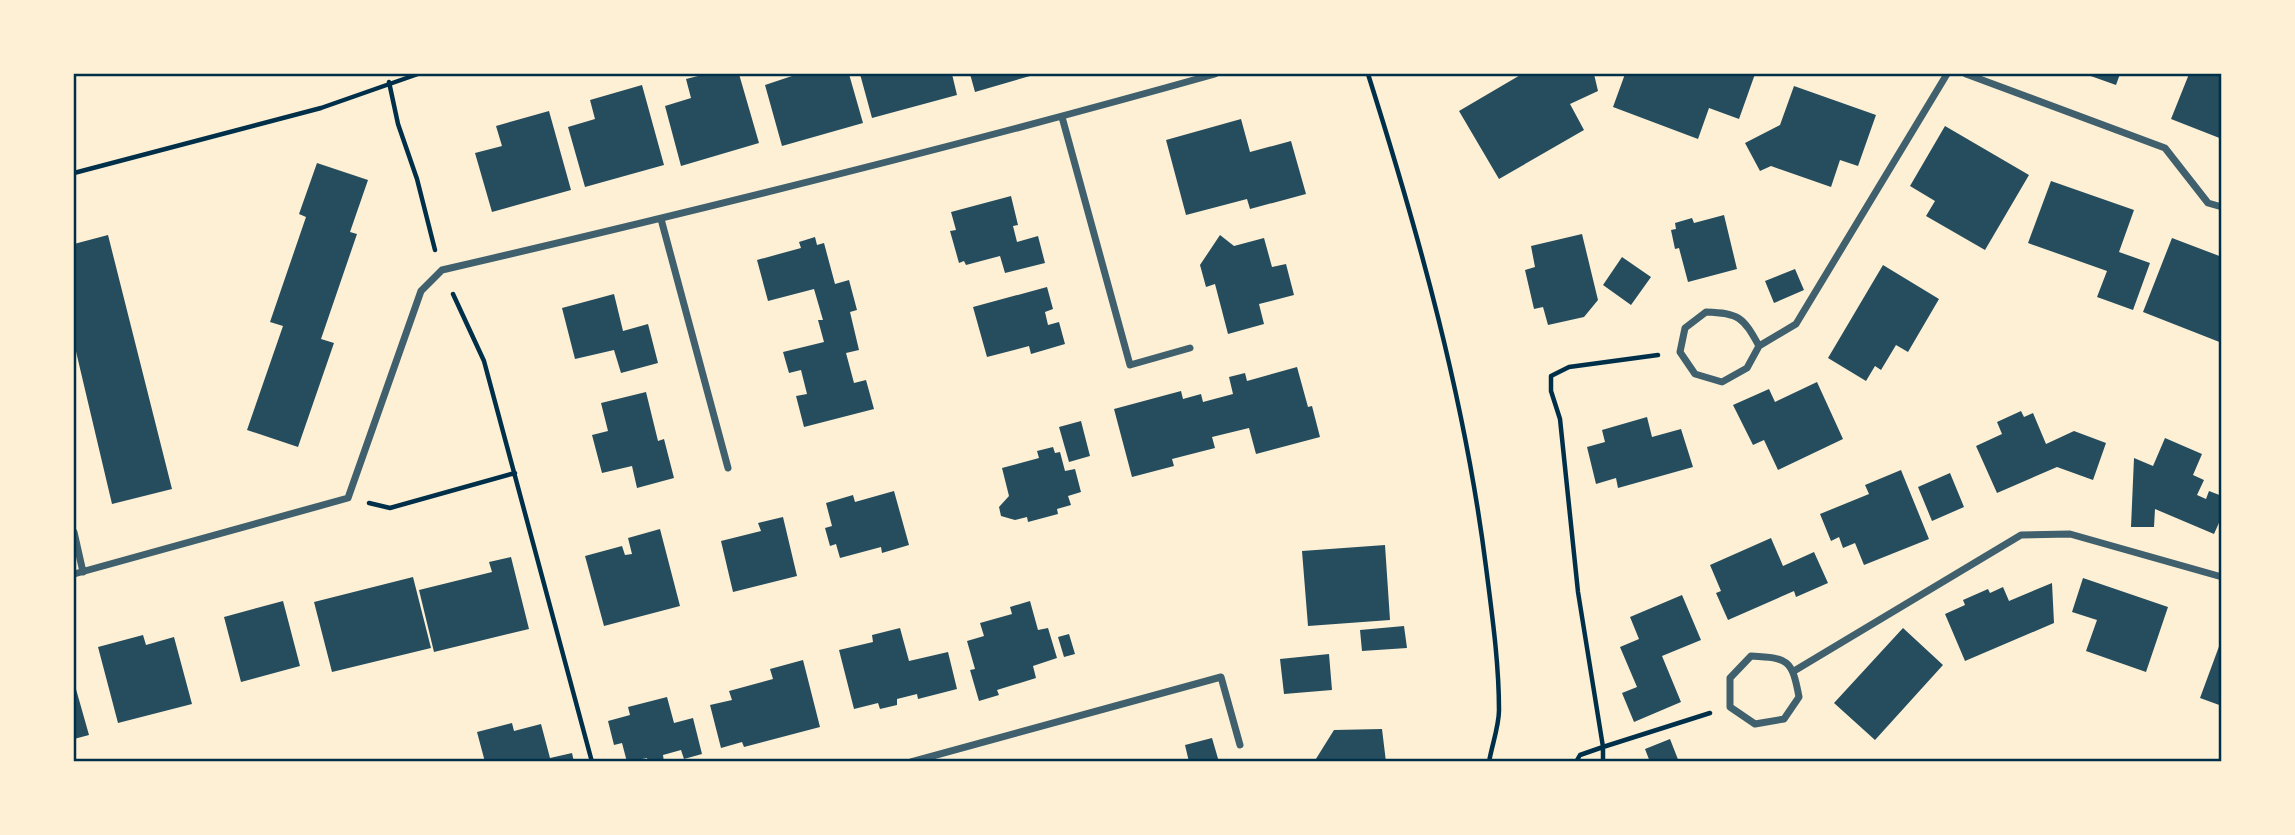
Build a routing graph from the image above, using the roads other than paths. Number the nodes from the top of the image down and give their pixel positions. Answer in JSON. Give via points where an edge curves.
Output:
{"nodes":[{"id":1,"x":1214,"y":74,"type":"edge"},
{"id":2,"x":1947,"y":74,"type":"edge"},
{"id":3,"x":1966,"y":74,"type":"edge"},
{"id":4,"x":1062,"y":117,"type":"junction"},
{"id":5,"x":2221,"y":207,"type":"edge"},
{"id":6,"x":661,"y":219,"type":"junction"},
{"id":7,"x":1759,"y":346,"type":"junction"},
{"id":8,"x":1190,"y":348,"type":"dead end"},
{"id":9,"x":728,"y":468,"type":"dead end"},
{"id":10,"x":74,"y":532,"type":"edge"},
{"id":11,"x":83,"y":572,"type":"junction"},
{"id":12,"x":74,"y":574,"type":"edge"},
{"id":13,"x":2221,"y":577,"type":"edge"},
{"id":14,"x":1794,"y":671,"type":"junction"},
{"id":15,"x":1240,"y":745,"type":"dead end"},
{"id":16,"x":911,"y":761,"type":"edge"}],
"edges":[{"from":1,"to":4,"type":"street"},
{"from":2,"to":7,"type":"street","via":[[1796,324]]},
{"from":3,"to":5,"type":"street","via":[[2165,148],[2208,203]]},
{"from":4,"to":6,"type":"street"},
{"from":4,"to":8,"type":"street","via":[[1130,365]]},
{"from":6,"to":9,"type":"street"},
{"from":6,"to":11,"type":"street","via":[[442,270],[421,290],[348,498]]},
{"from":7,"to":7,"type":"street","via":[[1747,368],[1722,382],[1695,374],[1680,352],[1685,328],[1706,312],[1732,313],[1749,328]]},
{"from":10,"to":11,"type":"street"},
{"from":11,"to":12,"type":"street"},
{"from":13,"to":14,"type":"street","via":[[2070,534],[2021,535]]},
{"from":14,"to":14,"type":"street","via":[[1799,697],[1784,719],[1755,724],[1730,707],[1730,678],[1751,656],[1779,657]]},
{"from":15,"to":16,"type":"street","via":[[1221,677]]}]}
